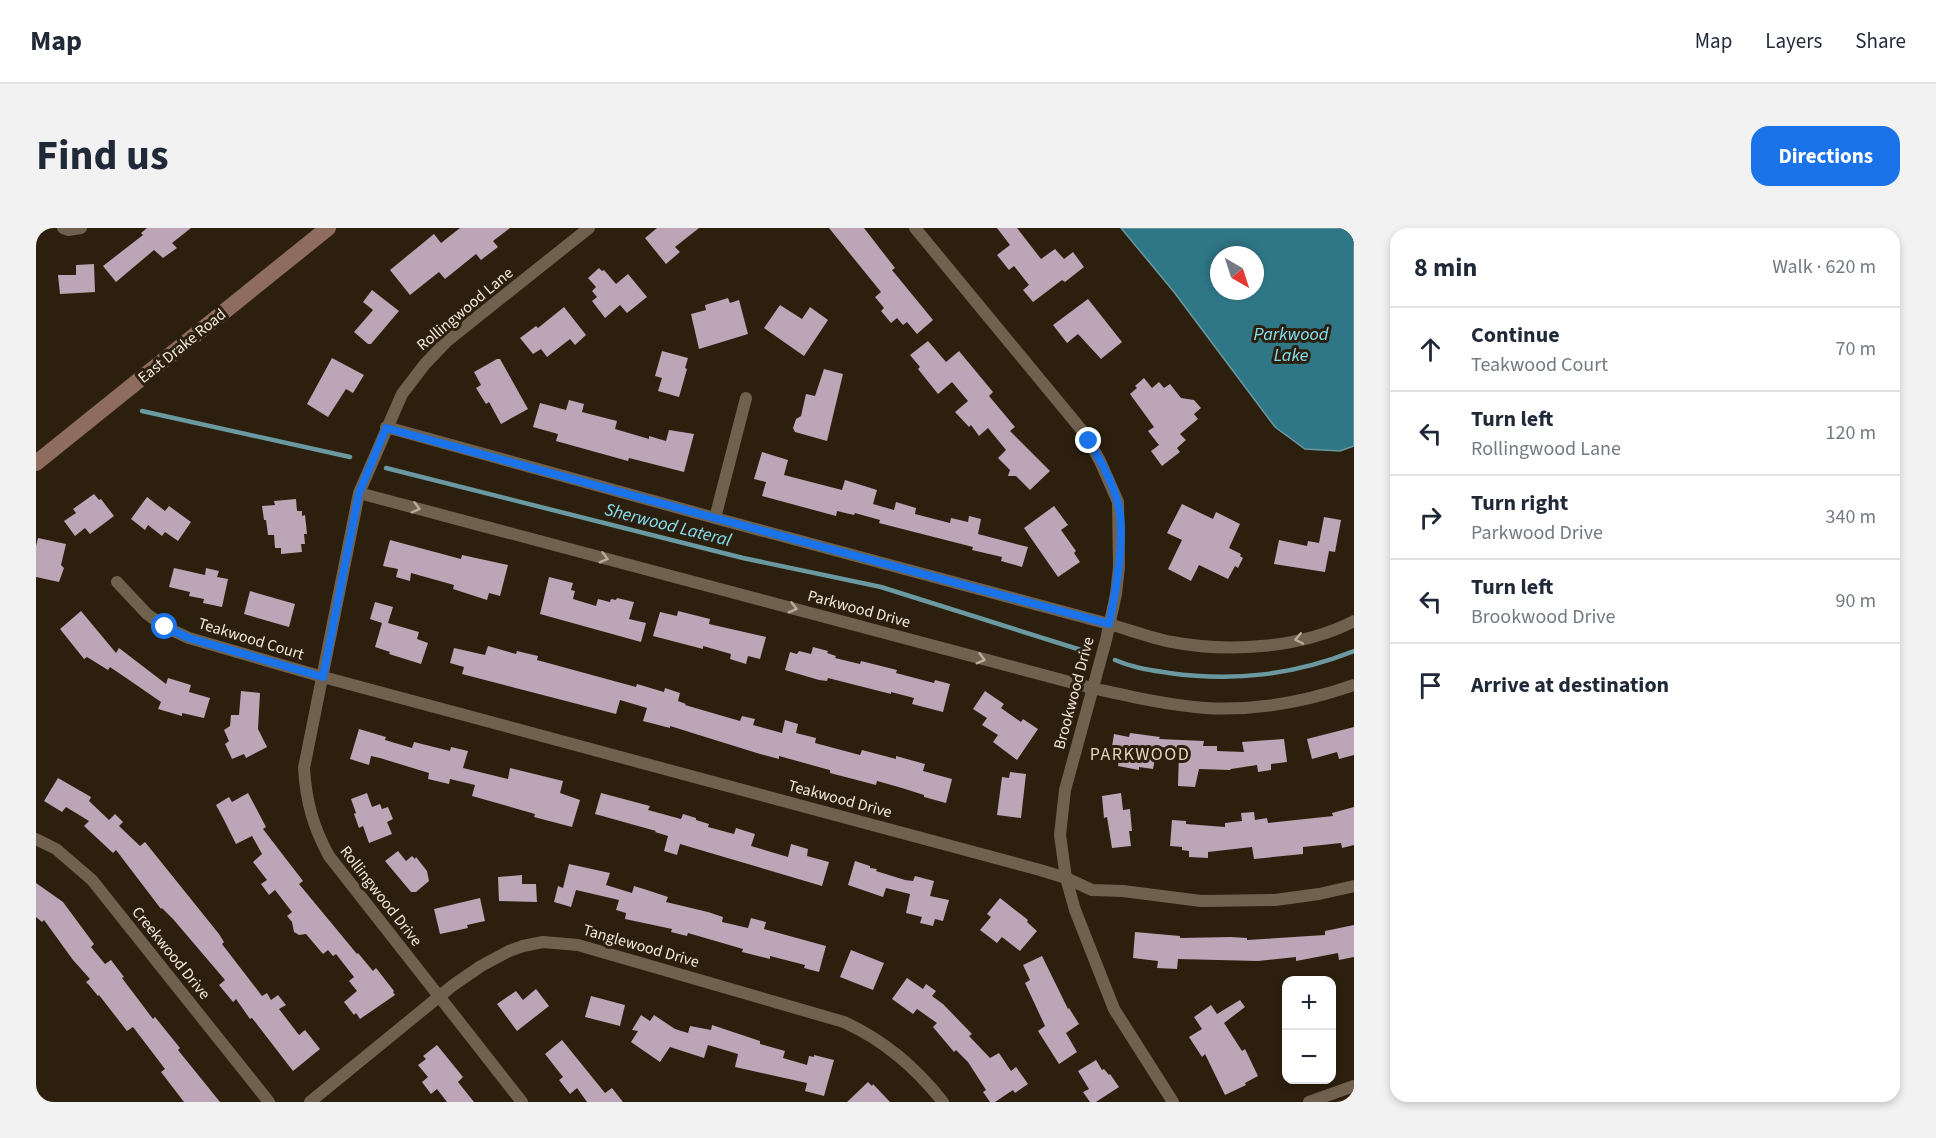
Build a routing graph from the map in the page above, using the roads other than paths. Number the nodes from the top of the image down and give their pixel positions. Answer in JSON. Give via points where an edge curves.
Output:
{"nodes":[{"id":1,"x":63,"y":228,"type":"edge"},
{"id":2,"x":81,"y":228,"type":"edge"},
{"id":3,"x":328,"y":228,"type":"edge"},
{"id":4,"x":915,"y":228,"type":"edge"},
{"id":5,"x":582,"y":230,"type":"edge"},
{"id":6,"x":746,"y":398,"type":"dead end"},
{"id":7,"x":386,"y":428,"type":"junction"},
{"id":8,"x":36,"y":463,"type":"edge"},
{"id":9,"x":359,"y":493,"type":"junction"},
{"id":10,"x":715,"y":518,"type":"junction"},
{"id":11,"x":117,"y":582,"type":"dead end"},
{"id":12,"x":1354,"y":621,"type":"edge"},
{"id":13,"x":1109,"y":624,"type":"junction"},
{"id":14,"x":323,"y":677,"type":"junction"},
{"id":15,"x":1354,"y":686,"type":"edge"},
{"id":16,"x":1092,"y":688,"type":"junction"},
{"id":17,"x":36,"y":839,"type":"edge"},
{"id":18,"x":1066,"y":878,"type":"junction"},
{"id":19,"x":1354,"y":886,"type":"edge"},
{"id":20,"x":439,"y":997,"type":"junction"},
{"id":21,"x":1354,"y":1086,"type":"edge"},
{"id":22,"x":269,"y":1102,"type":"edge"},
{"id":23,"x":310,"y":1102,"type":"edge"},
{"id":24,"x":522,"y":1102,"type":"edge"},
{"id":25,"x":943,"y":1102,"type":"edge"},
{"id":26,"x":1173,"y":1102,"type":"edge"},
{"id":27,"x":1309,"y":1102,"type":"edge"}],
"edges":[{"from":1,"to":2,"type":"street"},
{"from":3,"to":8,"type":"main road","name":"East Drake Road"},
{"from":4,"to":13,"type":"street","name":"Brookwood Drive","via":[[1085,434],[1101,461],[1118,502],[1120,529],[1119,567]]},
{"from":5,"to":7,"type":"street","name":"Rollingwood Lane","via":[[447,341],[402,394]]},
{"from":6,"to":10,"type":"street"},
{"from":7,"to":9,"type":"street","name":"Rollingwood Lane"},
{"from":7,"to":10,"type":"street"},
{"from":9,"to":14,"type":"street","name":"Rollingwood Lane"},
{"from":9,"to":16,"type":"street","name":"Parkwood Drive","one_way":true},
{"from":10,"to":13,"type":"street"},
{"from":11,"to":14,"type":"street","name":"Teakwood Court","via":[[165,627],[189,638]]},
{"from":12,"to":13,"type":"street","one_way":true,"via":[[1305,638],[1259,646],[1212,648],[1170,642]]},
{"from":13,"to":16,"type":"street","name":"Brookwood Drive"},
{"from":14,"to":18,"type":"street","name":"Teakwood Drive"},
{"from":14,"to":20,"type":"street","name":"Rollingwood Drive","via":[[304,768],[309,812],[318,837]]},
{"from":15,"to":16,"type":"street","name":"Parkwood Drive","via":[[1276,705],[1229,708],[1160,702]]},
{"from":16,"to":18,"type":"street","name":"Brookwood Drive","via":[[1061,817]]},
{"from":17,"to":22,"type":"street","name":"Creekwood Drive","via":[[56,849],[92,880]]},
{"from":18,"to":19,"type":"street","name":"Teakwood Drive","via":[[1092,890],[1201,901],[1275,900]]},
{"from":18,"to":26,"type":"street","name":"Brookwood Drive","via":[[1114,1009]]},
{"from":20,"to":23,"type":"street","name":"Tanglewood Drive"},
{"from":20,"to":24,"type":"street","name":"Rollingwood Drive"},
{"from":20,"to":25,"type":"street","name":"Tanglewood Drive","via":[[509,951],[543,942],[578,945],[844,1022],[905,1060]]},
{"from":21,"to":27,"type":"street"}]}
